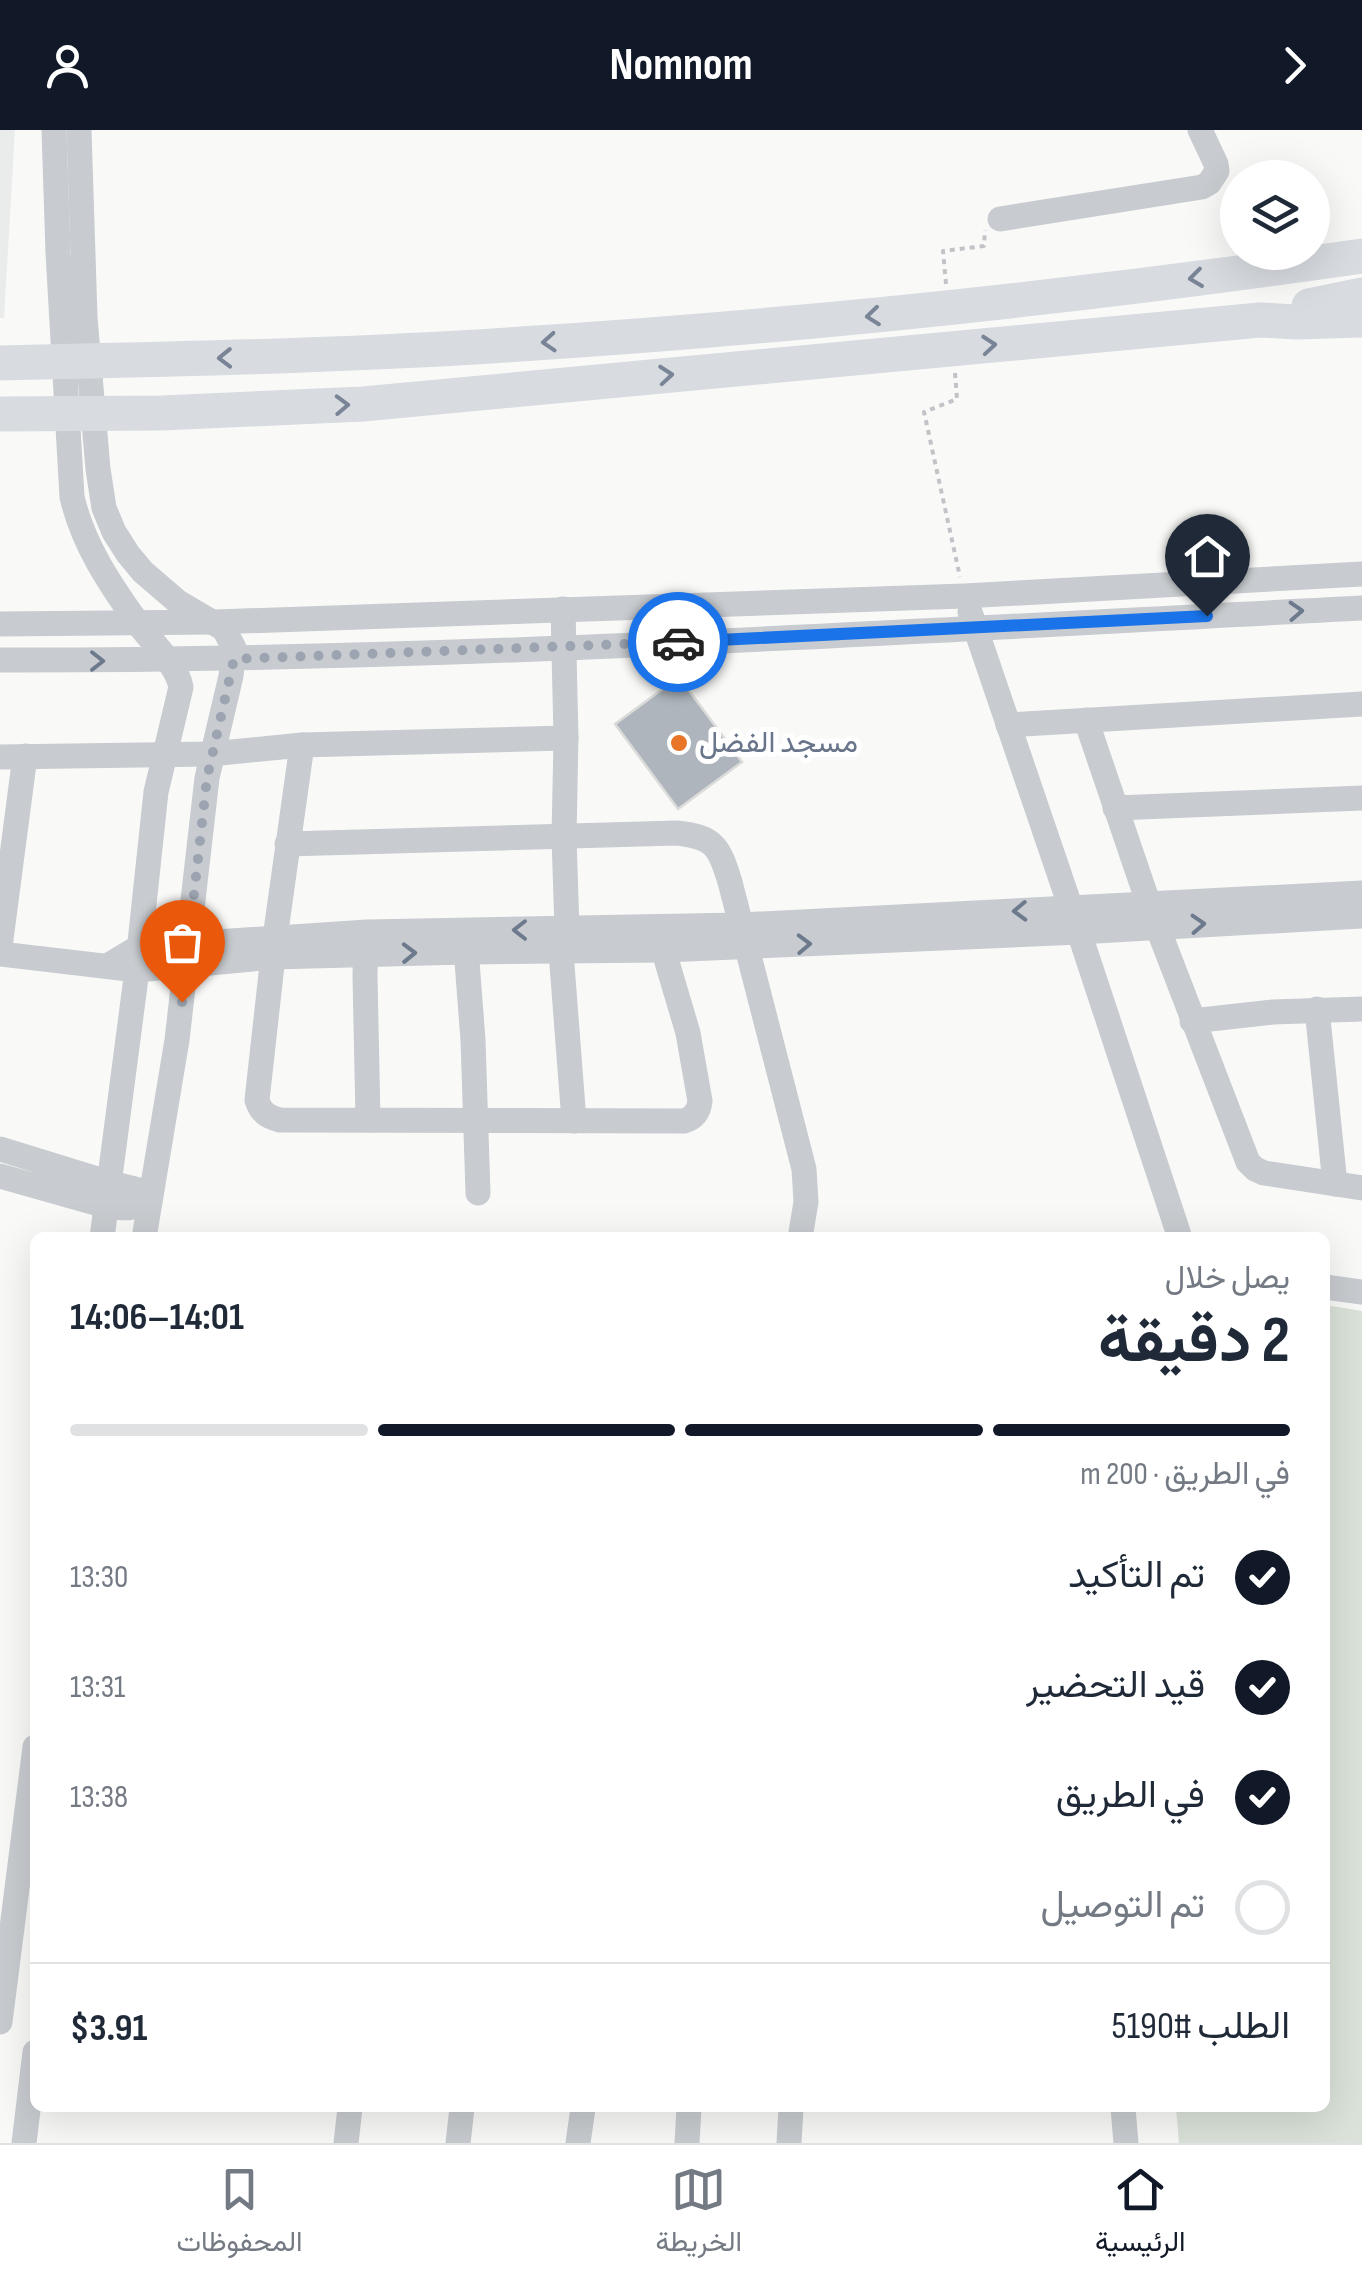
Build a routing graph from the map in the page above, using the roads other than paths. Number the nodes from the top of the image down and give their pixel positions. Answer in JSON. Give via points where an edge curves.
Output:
{"nodes":[{"id":1,"x":54,"y":130,"type":"edge"},
{"id":2,"x":79,"y":130,"type":"edge"},
{"id":3,"x":1200,"y":130,"type":"edge"},
{"id":4,"x":1000,"y":219,"type":"dead end"},
{"id":5,"x":1362,"y":256,"type":"edge"},
{"id":6,"x":1362,"y":295,"type":"edge"},
{"id":7,"x":74,"y":318,"type":"junction"},
{"id":8,"x":1260,"y":320,"type":"junction"},
{"id":9,"x":1362,"y":320,"type":"edge"},
{"id":10,"x":0,"y":363,"type":"edge"},
{"id":11,"x":0,"y":414,"type":"edge"},
{"id":12,"x":1362,"y":574,"type":"edge"},
{"id":13,"x":964,"y":596,"type":"junction"},
{"id":14,"x":1362,"y":608,"type":"edge"},
{"id":15,"x":564,"y":609,"type":"junction"},
{"id":16,"x":137,"y":622,"type":"junction"},
{"id":17,"x":215,"y":622,"type":"junction"},
{"id":18,"x":0,"y":624,"type":"edge"},
{"id":19,"x":975,"y":627,"type":"junction"},
{"id":20,"x":565,"y":647,"type":"junction"},
{"id":21,"x":234,"y":659,"type":"junction"},
{"id":22,"x":0,"y":660,"type":"edge"},
{"id":23,"x":168,"y":661,"type":"junction"},
{"id":24,"x":1362,"y":704,"type":"edge"},
{"id":25,"x":1086,"y":720,"type":"junction"},
{"id":26,"x":1008,"y":725,"type":"junction"},
{"id":27,"x":566,"y":738,"type":"junction"},
{"id":28,"x":302,"y":745,"type":"junction"},
{"id":29,"x":211,"y":754,"type":"junction"},
{"id":30,"x":163,"y":755,"type":"junction"},
{"id":31,"x":12,"y":756,"type":"edge"},
{"id":32,"x":1362,"y":798,"type":"edge"},
{"id":33,"x":1115,"y":808,"type":"junction"},
{"id":34,"x":564,"y":837,"type":"junction"},
{"id":35,"x":288,"y":844,"type":"junction"},
{"id":36,"x":1362,"y":893,"type":"edge"},
{"id":37,"x":1153,"y":916,"type":"junction"},
{"id":38,"x":1362,"y":916,"type":"edge"},
{"id":39,"x":1076,"y":921,"type":"junction"},
{"id":40,"x":743,"y":935,"type":"junction"},
{"id":41,"x":661,"y":939,"type":"junction"},
{"id":42,"x":465,"y":941,"type":"junction"},
{"id":43,"x":564,"y":941,"type":"junction"},
{"id":44,"x":366,"y":943,"type":"junction"},
{"id":45,"x":274,"y":948,"type":"junction"},
{"id":46,"x":0,"y":950,"type":"edge"},
{"id":47,"x":187,"y":954,"type":"junction"},
{"id":48,"x":138,"y":958,"type":"junction"},
{"id":49,"x":1362,"y":1009,"type":"edge"},
{"id":50,"x":1317,"y":1010,"type":"junction"},
{"id":51,"x":1192,"y":1021,"type":"junction"},
{"id":52,"x":368,"y":1120,"type":"junction"},
{"id":53,"x":476,"y":1122,"type":"junction"},
{"id":54,"x":574,"y":1122,"type":"junction"},
{"id":55,"x":0,"y":1150,"type":"edge"},
{"id":56,"x":0,"y":1176,"type":"edge"},
{"id":57,"x":1335,"y":1184,"type":"junction"},
{"id":58,"x":1362,"y":1188,"type":"edge"},
{"id":59,"x":151,"y":1192,"type":"junction"},
{"id":60,"x":478,"y":1193,"type":"dead end"},
{"id":61,"x":108,"y":1194,"type":"junction"},
{"id":62,"x":103,"y":1232,"type":"edge"},
{"id":63,"x":145,"y":1232,"type":"edge"},
{"id":64,"x":801,"y":1232,"type":"edge"},
{"id":65,"x":1178,"y":1232,"type":"edge"},
{"id":66,"x":1330,"y":1289,"type":"edge"},
{"id":67,"x":1362,"y":1292,"type":"edge"},
{"id":68,"x":30,"y":1819,"type":"edge"},
{"id":69,"x":26,"y":1877,"type":"edge"},
{"id":70,"x":0,"y":2022,"type":"edge"},
{"id":71,"x":30,"y":2093,"type":"edge"},
{"id":72,"x":350,"y":2112,"type":"edge"},
{"id":73,"x":462,"y":2112,"type":"edge"},
{"id":74,"x":583,"y":2112,"type":"edge"},
{"id":75,"x":689,"y":2112,"type":"edge"},
{"id":76,"x":791,"y":2112,"type":"edge"},
{"id":77,"x":1123,"y":2112,"type":"edge"},
{"id":78,"x":24,"y":2143,"type":"edge"},
{"id":79,"x":346,"y":2143,"type":"edge"},
{"id":80,"x":458,"y":2143,"type":"edge"},
{"id":81,"x":578,"y":2143,"type":"edge"},
{"id":82,"x":687,"y":2143,"type":"edge"},
{"id":83,"x":789,"y":2143,"type":"edge"},
{"id":84,"x":1126,"y":2143,"type":"edge"}],
"edges":[{"from":1,"to":7,"type":"street"},
{"from":2,"to":7,"type":"street"},
{"from":3,"to":4,"type":"street","via":[[1216,164],[1209,183]]},
{"from":5,"to":10,"type":"highway","one_way":true,"via":[[804,323],[293,356]]},
{"from":6,"to":8,"type":"highway"},
{"from":7,"to":16,"type":"street","via":[[72,497],[90,550]]},
{"from":7,"to":17,"type":"street","via":[[104,508],[114,532],[160,588]]},
{"from":8,"to":9,"type":"highway"},
{"from":11,"to":8,"type":"highway","one_way":true,"via":[[363,404]]},
{"from":12,"to":13,"type":"street"},
{"from":13,"to":15,"type":"street"},
{"from":13,"to":19,"type":"street"},
{"from":19,"to":14,"type":"street","one_way":true},
{"from":15,"to":17,"type":"street"},
{"from":15,"to":20,"type":"street"},
{"from":16,"to":17,"type":"street"},
{"from":16,"to":18,"type":"street"},
{"from":16,"to":23,"type":"street"},
{"from":17,"to":21,"type":"street","via":[[230,638]]},
{"from":19,"to":20,"type":"street"},
{"from":19,"to":26,"type":"street"},
{"from":20,"to":21,"type":"street"},
{"from":20,"to":27,"type":"street"},
{"from":21,"to":23,"type":"street"},
{"from":21,"to":29,"type":"street"},
{"from":22,"to":23,"type":"street","one_way":true},
{"from":23,"to":30,"type":"street","via":[[181,687]]},
{"from":24,"to":25,"type":"street"},
{"from":25,"to":26,"type":"street"},
{"from":25,"to":33,"type":"street"},
{"from":26,"to":39,"type":"street"},
{"from":27,"to":28,"type":"street"},
{"from":27,"to":34,"type":"street"},
{"from":28,"to":29,"type":"street"},
{"from":28,"to":35,"type":"street"},
{"from":29,"to":30,"type":"street"},
{"from":29,"to":47,"type":"street"},
{"from":30,"to":31,"type":"street"},
{"from":30,"to":48,"type":"street"},
{"from":31,"to":46,"type":"street"},
{"from":32,"to":33,"type":"street"},
{"from":33,"to":37,"type":"street"},
{"from":34,"to":35,"type":"street"},
{"from":34,"to":40,"type":"street","via":[[677,833],[706,839],[719,850]]},
{"from":34,"to":43,"type":"street"},
{"from":35,"to":45,"type":"street"},
{"from":36,"to":37,"type":"street"},
{"from":37,"to":38,"type":"street","one_way":true},
{"from":37,"to":39,"type":"street"},
{"from":37,"to":51,"type":"street"},
{"from":39,"to":40,"type":"street"},
{"from":39,"to":65,"type":"street"},
{"from":40,"to":41,"type":"street"},
{"from":40,"to":64,"type":"street","via":[[804,1168]]},
{"from":41,"to":43,"type":"street"},
{"from":41,"to":54,"type":"street","via":[[688,1033],[698,1111],[684,1121]]},
{"from":42,"to":43,"type":"street"},
{"from":42,"to":44,"type":"street"},
{"from":42,"to":53,"type":"street"},
{"from":43,"to":54,"type":"street"},
{"from":44,"to":45,"type":"street"},
{"from":44,"to":52,"type":"street"},
{"from":45,"to":47,"type":"street"},
{"from":45,"to":52,"type":"street","via":[[259,1107],[280,1120]]},
{"from":46,"to":48,"type":"street","via":[[108,965]]},
{"from":47,"to":48,"type":"street"},
{"from":47,"to":59,"type":"street"},
{"from":48,"to":61,"type":"street"},
{"from":49,"to":50,"type":"street"},
{"from":50,"to":51,"type":"street"},
{"from":50,"to":57,"type":"street"},
{"from":51,"to":57,"type":"street","via":[[1248,1162],[1264,1173]]},
{"from":52,"to":53,"type":"street"},
{"from":53,"to":54,"type":"street"},
{"from":53,"to":60,"type":"street"},
{"from":55,"to":61,"type":"street"},
{"from":56,"to":61,"type":"street"},
{"from":57,"to":58,"type":"street"},
{"from":59,"to":61,"type":"street","via":[[132,1208]]},
{"from":59,"to":63,"type":"street"},
{"from":61,"to":62,"type":"street"},
{"from":66,"to":67,"type":"street"},
{"from":68,"to":69,"type":"street"},
{"from":69,"to":70,"type":"street"},
{"from":71,"to":78,"type":"street"},
{"from":72,"to":79,"type":"street"},
{"from":73,"to":80,"type":"street"},
{"from":74,"to":81,"type":"street"},
{"from":75,"to":82,"type":"street"},
{"from":76,"to":83,"type":"street"},
{"from":77,"to":84,"type":"street"}]}
